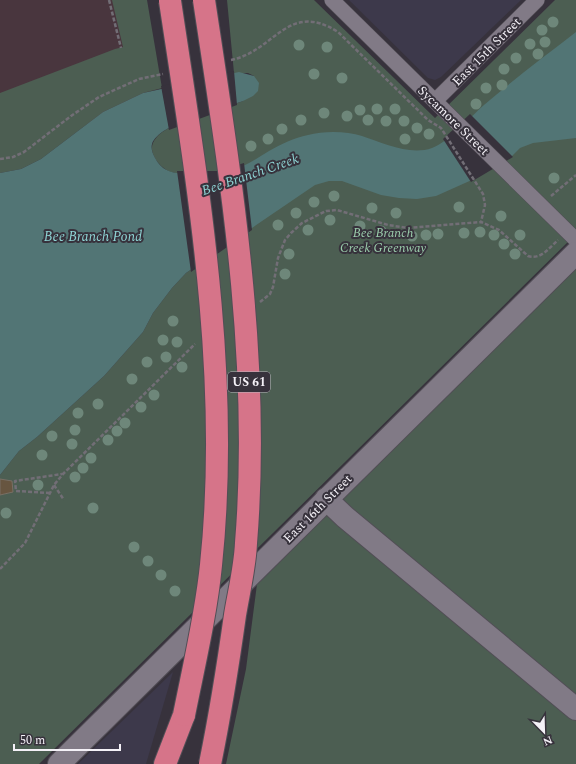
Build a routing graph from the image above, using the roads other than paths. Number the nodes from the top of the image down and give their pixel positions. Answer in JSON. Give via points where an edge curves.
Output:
{"nodes":[{"id":1,"x":170,"y":0,"type":"edge"},
{"id":2,"x":204,"y":0,"type":"edge"},
{"id":3,"x":332,"y":0,"type":"edge"},
{"id":4,"x":537,"y":0,"type":"edge"},
{"id":5,"x":435,"y":101,"type":"junction"},
{"id":6,"x":576,"y":240,"type":"edge"},
{"id":7,"x":576,"y":253,"type":"edge"},
{"id":8,"x":326,"y":499,"type":"junction"},
{"id":9,"x":576,"y":709,"type":"edge"},
{"id":10,"x":184,"y":715,"type":"junction"},
{"id":11,"x":59,"y":764,"type":"edge"},
{"id":12,"x":165,"y":764,"type":"edge"},
{"id":13,"x":173,"y":764,"type":"edge"},
{"id":14,"x":210,"y":764,"type":"edge"}],
"edges":[{"from":1,"to":10,"type":"highway","number":"US 61","bridge":true,"via":[[205,249],[213,326],[216,398],[216,482],[211,566]]},
{"from":2,"to":14,"type":"highway","number":"US 61","bridge":true,"via":[[223,125],[242,285],[249,387],[250,472],[246,544],[223,700]]},
{"from":3,"to":5,"type":"street","name":"Sycamore Street"},
{"from":4,"to":5,"type":"street","name":"East 15th Street"},
{"from":5,"to":6,"type":"street","name":"Sycamore Street"},
{"from":7,"to":8,"type":"street","name":"East 16th Street"},
{"from":8,"to":9,"type":"street"},
{"from":8,"to":11,"type":"street","name":"East 16th Street"},
{"from":10,"to":12,"type":"highway"},
{"from":10,"to":13,"type":"highway","number":"US 61"}]}
